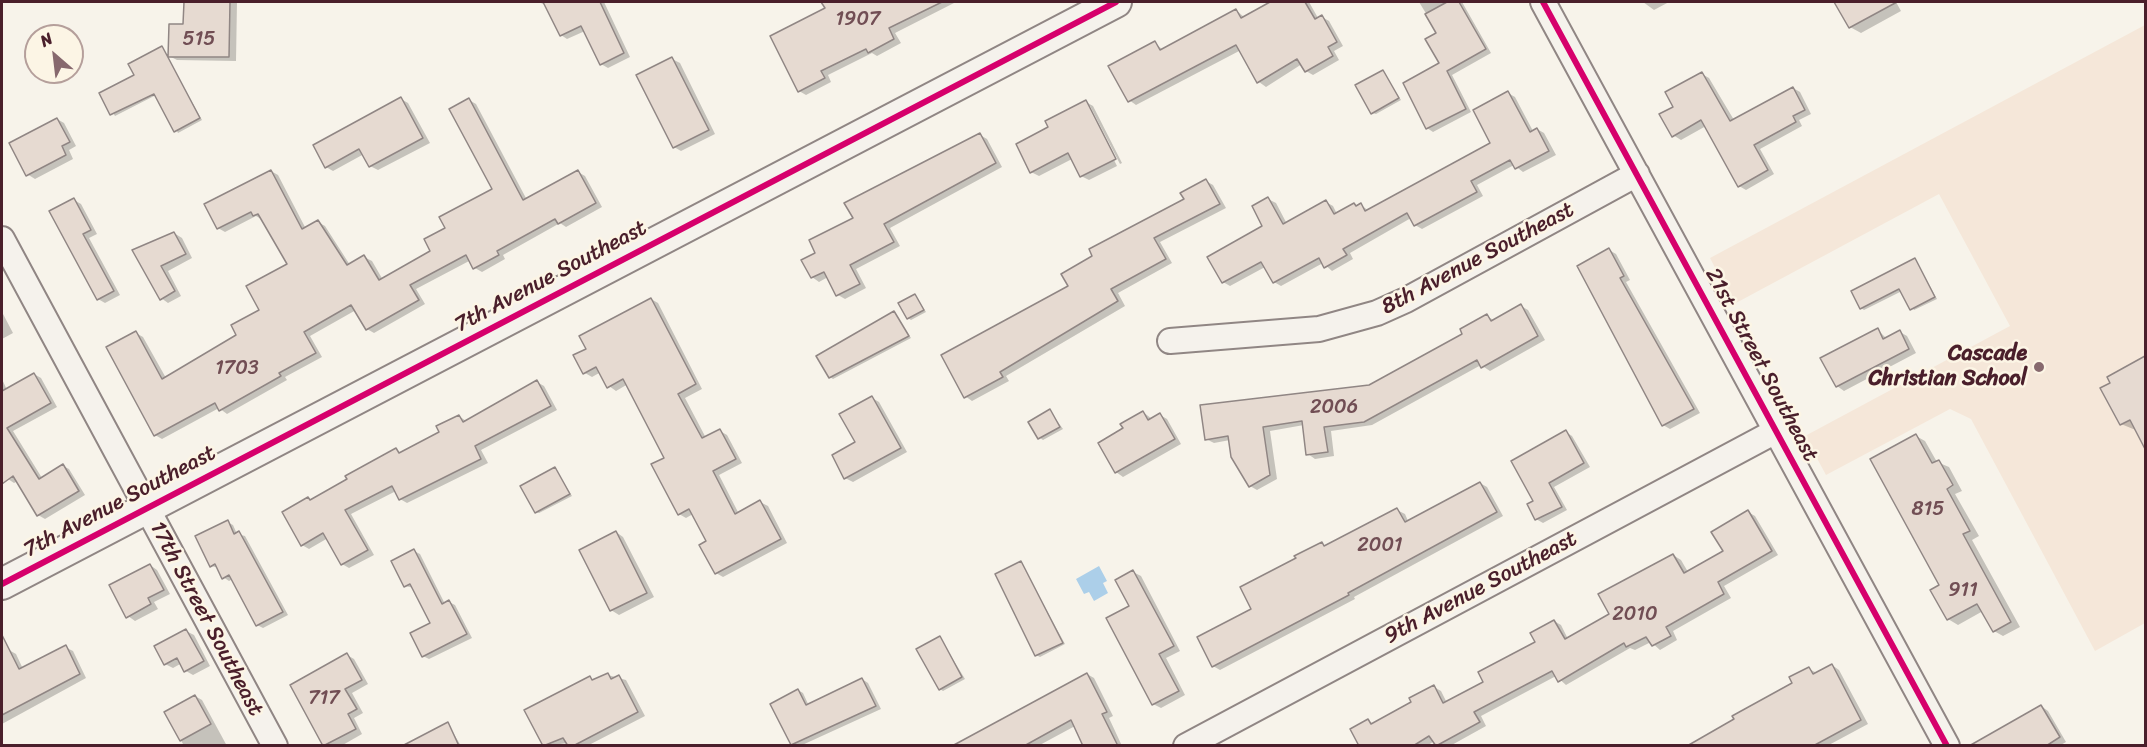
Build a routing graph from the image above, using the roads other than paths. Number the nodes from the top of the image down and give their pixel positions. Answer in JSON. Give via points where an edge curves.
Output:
{"nodes":[{"id":1,"x":1116,"y":2,"type":"edge"},
{"id":2,"x":1543,"y":2,"type":"edge"},
{"id":3,"x":1637,"y":174,"type":"junction"},
{"id":4,"x":2,"y":238,"type":"edge"},
{"id":5,"x":1170,"y":341,"type":"dead end"},
{"id":6,"x":1776,"y":431,"type":"junction"},
{"id":7,"x":147,"y":508,"type":"junction"},
{"id":8,"x":2,"y":584,"type":"edge"},
{"id":9,"x":1945,"y":745,"type":"edge"},
{"id":10,"x":274,"y":746,"type":"edge"},
{"id":11,"x":1186,"y":746,"type":"edge"}],
"edges":[{"from":1,"to":7,"type":"street","name":"7th Avenue Southeast"},
{"from":2,"to":3,"type":"street","name":"21st Street Southeast"},
{"from":3,"to":5,"type":"street","name":"8th Avenue Southeast","via":[[1377,313],[1319,329]]},
{"from":3,"to":6,"type":"street","name":"21st Street Southeast"},
{"from":4,"to":7,"type":"street","name":"17th Street Southeast"},
{"from":6,"to":9,"type":"street","name":"21st Street Southeast"},
{"from":6,"to":11,"type":"street","name":"9th Avenue Southeast"},
{"from":7,"to":8,"type":"street","name":"7th Avenue Southeast"},
{"from":7,"to":10,"type":"street","name":"17th Street Southeast"}]}
